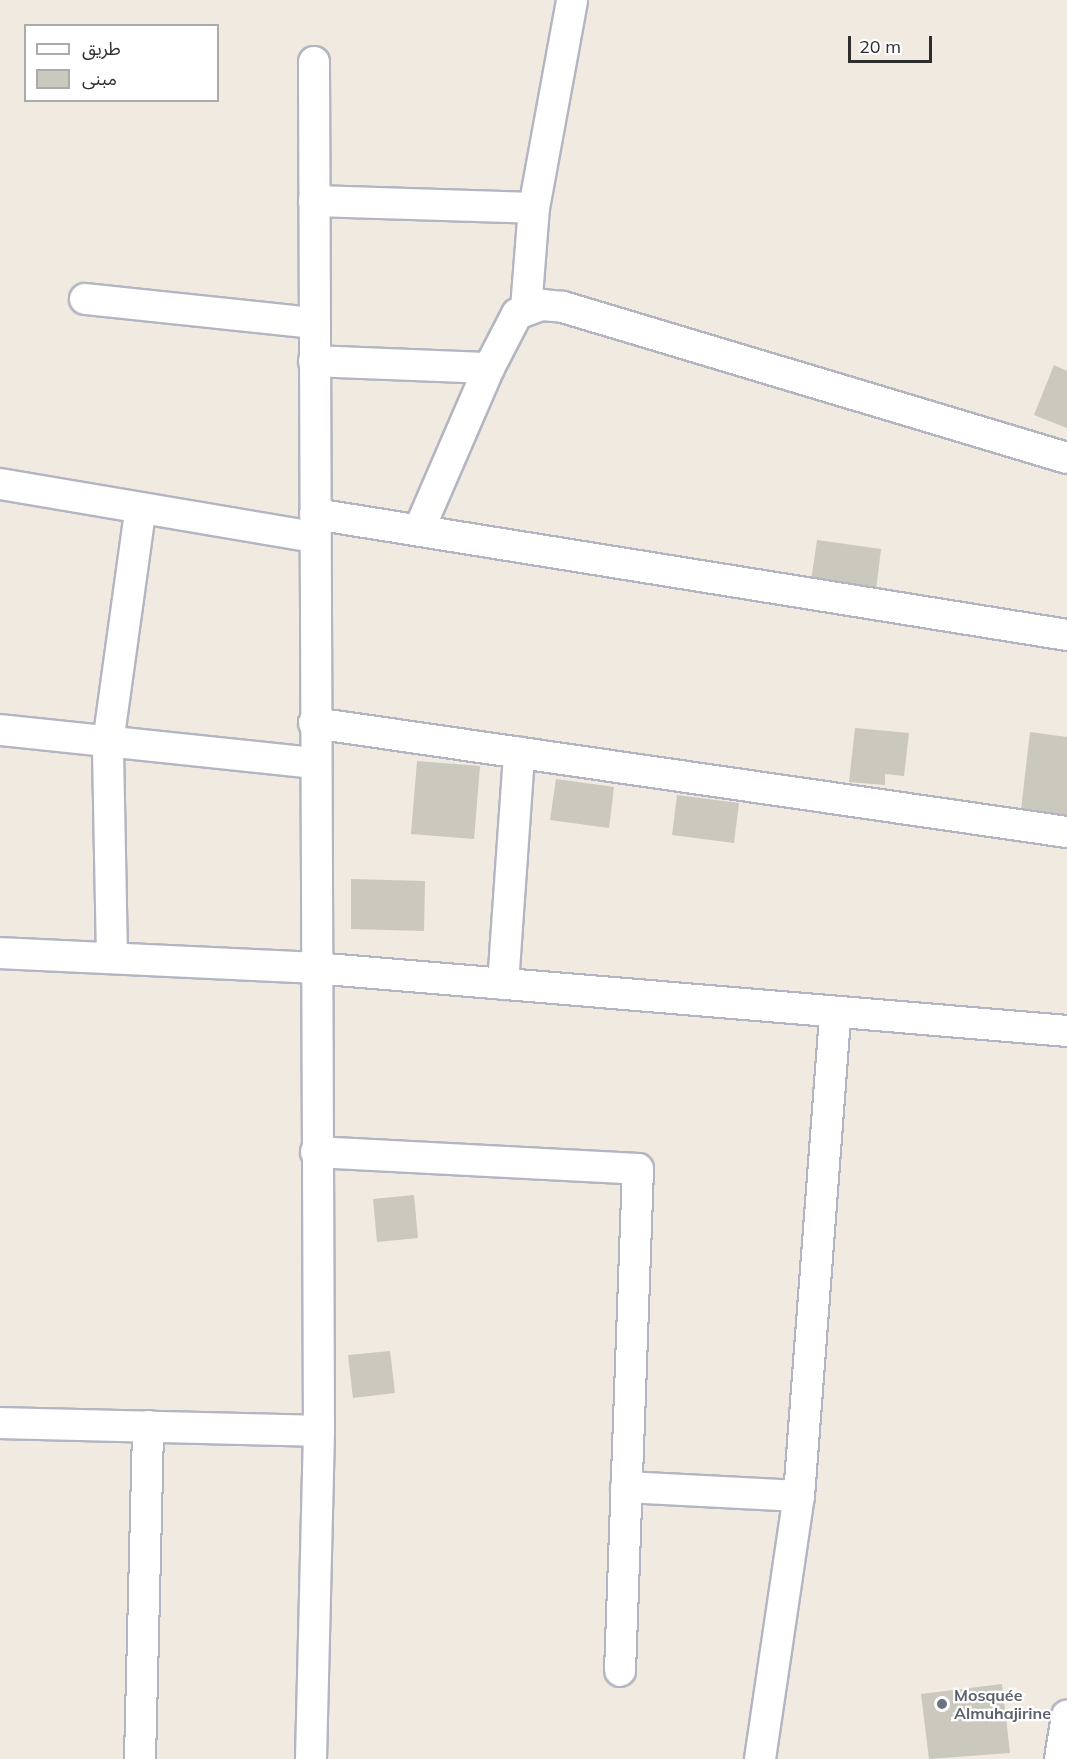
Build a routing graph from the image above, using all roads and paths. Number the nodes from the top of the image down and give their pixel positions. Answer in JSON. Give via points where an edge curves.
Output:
{"nodes":[{"id":1,"x":572,"y":0,"type":"edge"},
{"id":2,"x":314,"y":62,"type":"dead end"},
{"id":3,"x":314,"y":201,"type":"junction"},
{"id":4,"x":534,"y":208,"type":"junction"},
{"id":5,"x":85,"y":299,"type":"dead end"},
{"id":6,"x":526,"y":309,"type":"junction"},
{"id":7,"x":314,"y":323,"type":"junction"},
{"id":8,"x":314,"y":361,"type":"junction"},
{"id":9,"x":489,"y":368,"type":"junction"},
{"id":10,"x":1067,"y":458,"type":"edge"},
{"id":11,"x":0,"y":484,"type":"edge"},
{"id":12,"x":140,"y":512,"type":"junction"},
{"id":13,"x":315,"y":525,"type":"junction"},
{"id":14,"x":419,"y":530,"type":"junction"},
{"id":15,"x":1067,"y":635,"type":"edge"},
{"id":16,"x":314,"y":723,"type":"junction"},
{"id":17,"x":0,"y":730,"type":"edge"},
{"id":18,"x":108,"y":743,"type":"junction"},
{"id":19,"x":519,"y":753,"type":"junction"},
{"id":20,"x":314,"y":763,"type":"junction"},
{"id":21,"x":1067,"y":832,"type":"edge"},
{"id":22,"x":0,"y":953,"type":"edge"},
{"id":23,"x":112,"y":958,"type":"junction"},
{"id":24,"x":314,"y":968,"type":"junction"},
{"id":25,"x":503,"y":984,"type":"junction"},
{"id":26,"x":835,"y":1012,"type":"junction"},
{"id":27,"x":1067,"y":1031,"type":"edge"},
{"id":28,"x":316,"y":1152,"type":"junction"},
{"id":29,"x":0,"y":1423,"type":"edge"},
{"id":30,"x":148,"y":1426,"type":"junction"},
{"id":31,"x":319,"y":1431,"type":"junction"},
{"id":32,"x":626,"y":1487,"type":"junction"},
{"id":33,"x":799,"y":1496,"type":"junction"},
{"id":34,"x":620,"y":1671,"type":"dead end"},
{"id":35,"x":1067,"y":1716,"type":"edge"},
{"id":36,"x":140,"y":1759,"type":"edge"},
{"id":37,"x":311,"y":1759,"type":"edge"},
{"id":38,"x":760,"y":1759,"type":"edge"},
{"id":39,"x":1060,"y":1759,"type":"edge"}],
"edges":[{"from":1,"to":4,"type":"street"},
{"from":2,"to":3,"type":"street"},
{"from":3,"to":4,"type":"street"},
{"from":3,"to":7,"type":"street"},
{"from":4,"to":6,"type":"street"},
{"from":5,"to":7,"type":"street"},
{"from":6,"to":9,"type":"street","via":[[517,314]]},
{"from":6,"to":10,"type":"street","via":[[563,307]]},
{"from":7,"to":8,"type":"street"},
{"from":8,"to":9,"type":"street"},
{"from":8,"to":13,"type":"street"},
{"from":9,"to":14,"type":"street"},
{"from":11,"to":12,"type":"street"},
{"from":12,"to":13,"type":"street"},
{"from":12,"to":18,"type":"street"},
{"from":13,"to":14,"type":"street"},
{"from":13,"to":16,"type":"street"},
{"from":14,"to":15,"type":"street"},
{"from":16,"to":19,"type":"street"},
{"from":16,"to":20,"type":"street"},
{"from":17,"to":18,"type":"street"},
{"from":18,"to":20,"type":"street"},
{"from":18,"to":23,"type":"street"},
{"from":19,"to":21,"type":"street"},
{"from":19,"to":25,"type":"street"},
{"from":20,"to":24,"type":"street"},
{"from":22,"to":23,"type":"street"},
{"from":23,"to":24,"type":"street"},
{"from":24,"to":25,"type":"street"},
{"from":24,"to":28,"type":"street"},
{"from":25,"to":26,"type":"street"},
{"from":26,"to":27,"type":"street"},
{"from":26,"to":33,"type":"street"},
{"from":28,"to":31,"type":"street"},
{"from":28,"to":32,"type":"street","via":[[638,1169]]},
{"from":29,"to":30,"type":"street"},
{"from":30,"to":31,"type":"street"},
{"from":30,"to":36,"type":"street"},
{"from":31,"to":37,"type":"street"},
{"from":32,"to":33,"type":"street"},
{"from":32,"to":34,"type":"street"},
{"from":33,"to":38,"type":"street"},
{"from":35,"to":39,"type":"street"}]}
